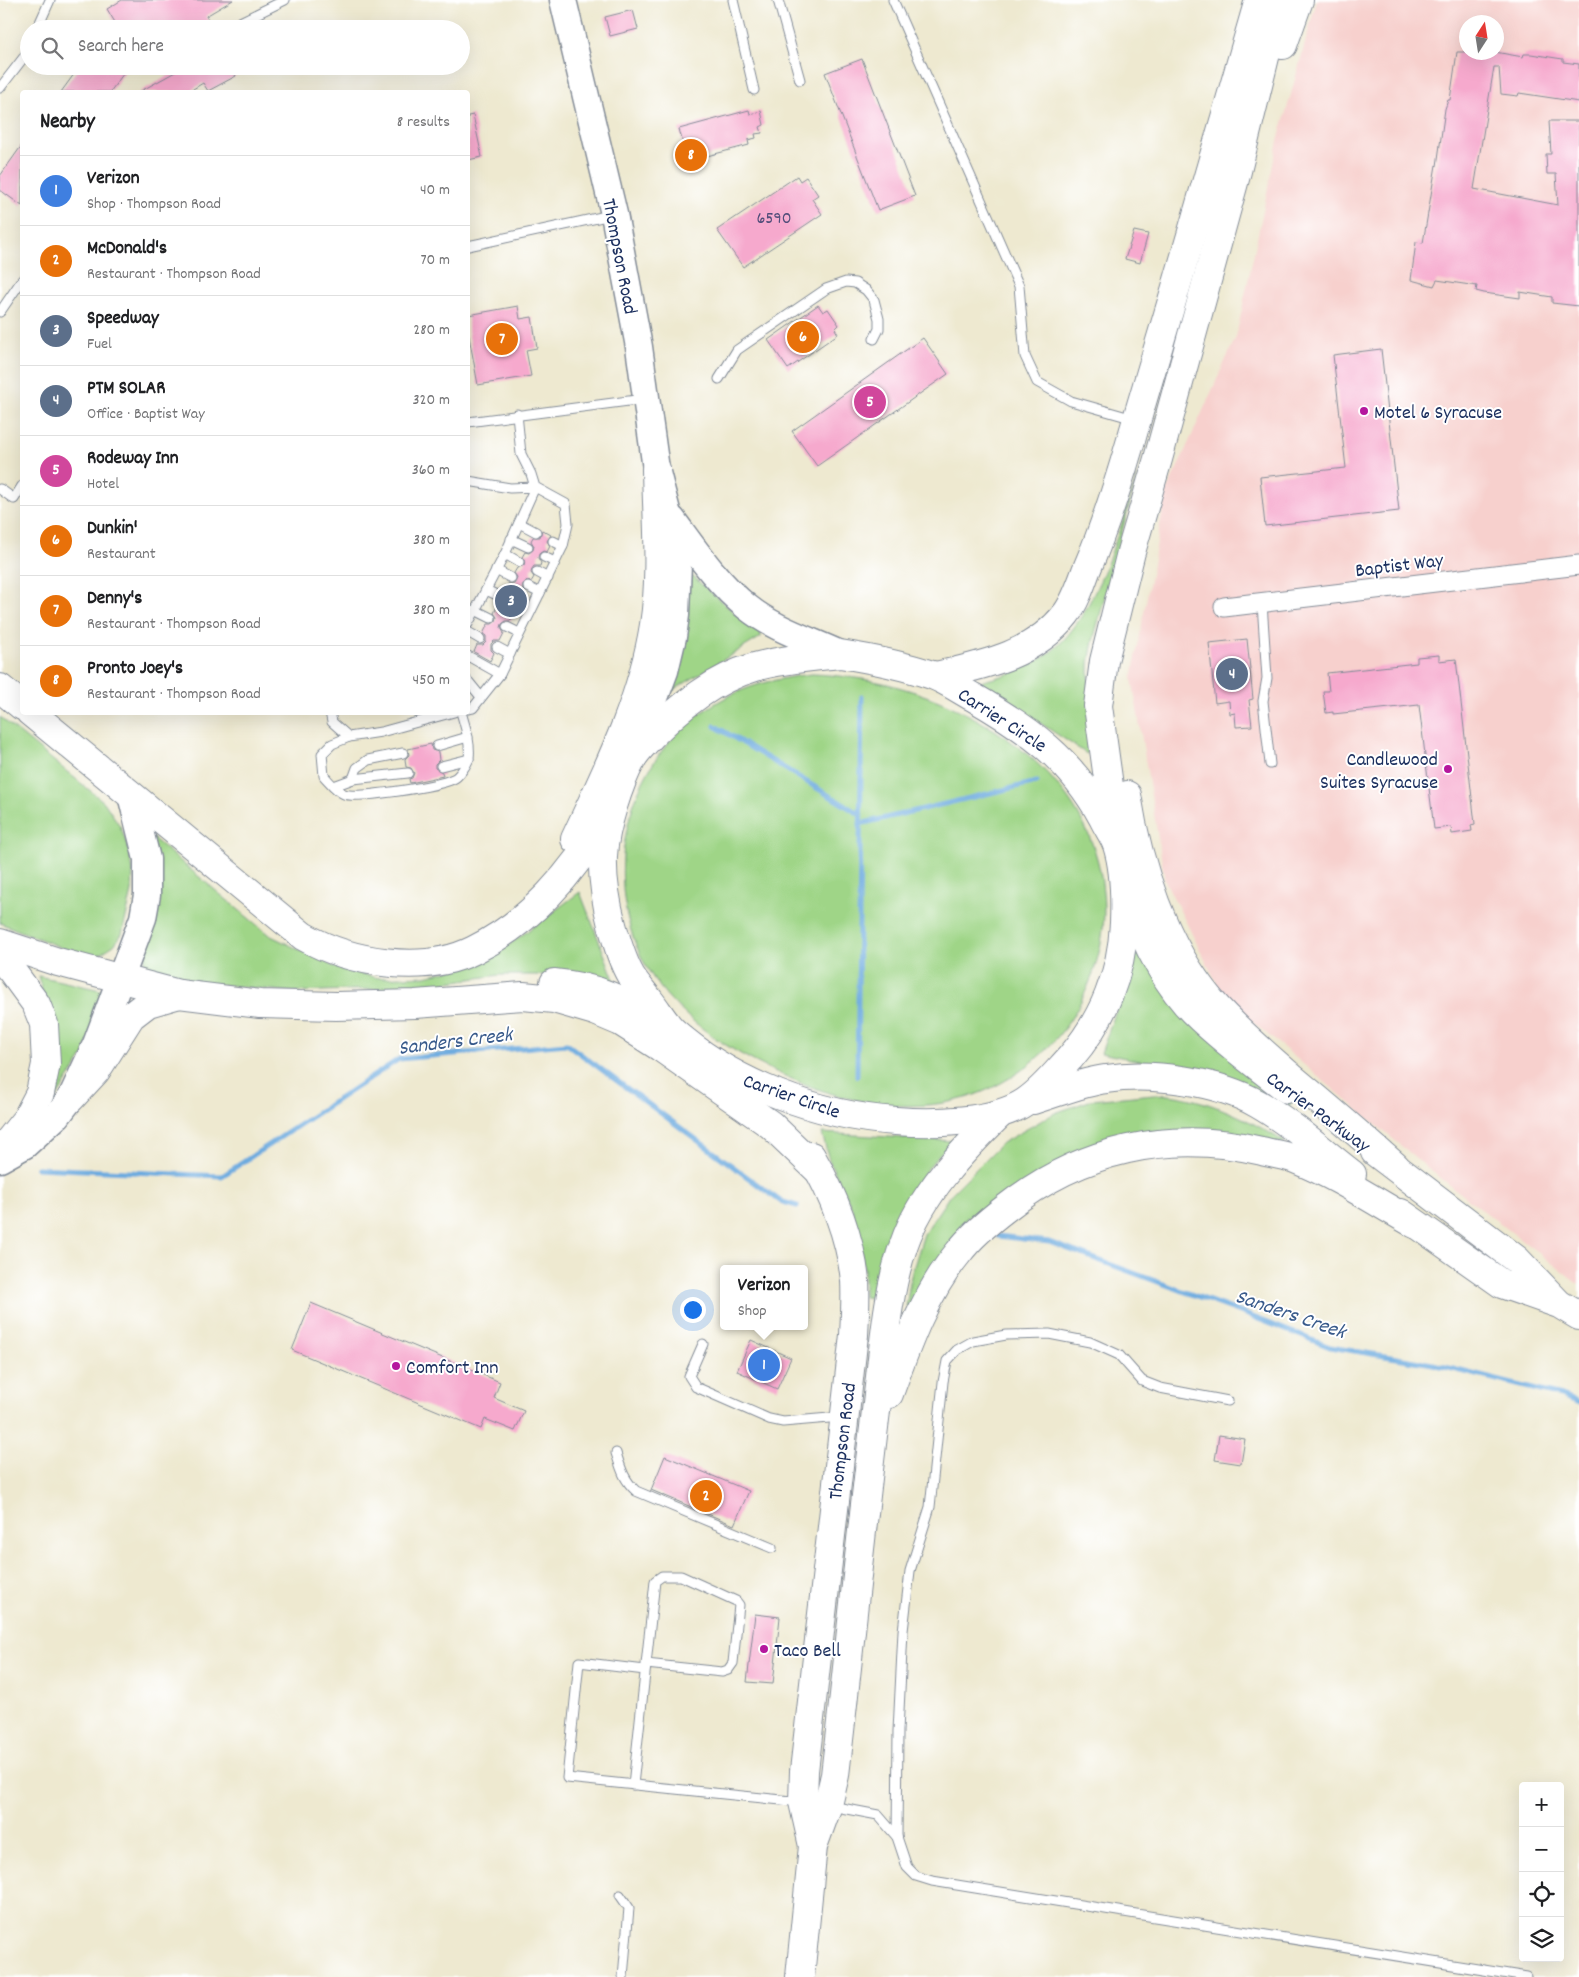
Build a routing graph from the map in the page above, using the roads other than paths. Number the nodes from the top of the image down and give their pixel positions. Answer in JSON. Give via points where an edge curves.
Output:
{"nodes":[{"id":1,"x":50,"y":0,"type":"edge"},
{"id":2,"x":285,"y":0,"type":"edge"},
{"id":3,"x":563,"y":0,"type":"edge"},
{"id":4,"x":733,"y":0,"type":"edge"},
{"id":5,"x":778,"y":0,"type":"edge"},
{"id":6,"x":893,"y":0,"type":"edge"},
{"id":7,"x":1242,"y":0,"type":"edge"},
{"id":8,"x":1259,"y":0,"type":"edge"},
{"id":9,"x":1279,"y":0,"type":"edge"},
{"id":10,"x":1300,"y":0,"type":"edge"},
{"id":11,"x":41,"y":20,"type":"edge"},
{"id":12,"x":244,"y":20,"type":"edge"},
{"id":13,"x":20,"y":61,"type":"edge"},
{"id":14,"x":800,"y":80,"type":"dead end"},
{"id":15,"x":0,"y":88,"type":"edge"},
{"id":16,"x":754,"y":90,"type":"dead end"},
{"id":17,"x":1224,"y":171,"type":"junction"},
{"id":18,"x":614,"y":214,"type":"junction"},
{"id":19,"x":470,"y":246,"type":"edge"},
{"id":20,"x":20,"y":283,"type":"edge"},
{"id":21,"x":0,"y":312,"type":"edge"},
{"id":22,"x":874,"y":339,"type":"dead end"},
{"id":23,"x":719,"y":379,"type":"dead end"},
{"id":24,"x":647,"y":399,"type":"junction"},
{"id":25,"x":517,"y":414,"type":"junction"},
{"id":26,"x":1137,"y":420,"type":"junction"},
{"id":27,"x":470,"y":422,"type":"edge"},
{"id":28,"x":656,"y":469,"type":"junction"},
{"id":29,"x":470,"y":481,"type":"edge"},
{"id":30,"x":535,"y":487,"type":"junction"},
{"id":31,"x":0,"y":489,"type":"edge"},
{"id":32,"x":20,"y":489,"type":"edge"},
{"id":33,"x":668,"y":514,"type":"junction"},
{"id":34,"x":519,"y":523,"type":"junction"},
{"id":35,"x":536,"y":532,"type":"dead end"},
{"id":36,"x":512,"y":539,"type":"junction"},
{"id":37,"x":553,"y":541,"type":"dead end"},
{"id":38,"x":563,"y":546,"type":"junction"},
{"id":39,"x":528,"y":547,"type":"dead end"},
{"id":40,"x":505,"y":554,"type":"junction"},
{"id":41,"x":544,"y":557,"type":"dead end"},
{"id":42,"x":520,"y":562,"type":"dead end"},
{"id":43,"x":556,"y":562,"type":"junction"},
{"id":44,"x":1579,"y":566,"type":"edge"},
{"id":45,"x":496,"y":570,"type":"junction"},
{"id":46,"x":537,"y":572,"type":"dead end"},
{"id":47,"x":511,"y":578,"type":"dead end"},
{"id":48,"x":548,"y":578,"type":"junction"},
{"id":49,"x":528,"y":587,"type":"dead end"},
{"id":50,"x":486,"y":590,"type":"junction"},
{"id":51,"x":540,"y":593,"type":"junction"},
{"id":52,"x":501,"y":597,"type":"dead end"},
{"id":53,"x":1262,"y":603,"type":"junction"},
{"id":54,"x":518,"y":606,"type":"dead end"},
{"id":55,"x":1224,"y":607,"type":"dead end"},
{"id":56,"x":475,"y":610,"type":"junction"},
{"id":57,"x":530,"y":612,"type":"junction"},
{"id":58,"x":491,"y":618,"type":"dead end"},
{"id":59,"x":470,"y":620,"type":"edge"},
{"id":60,"x":507,"y":627,"type":"dead end"},
{"id":61,"x":470,"y":633,"type":"edge"},
{"id":62,"x":519,"y":633,"type":"junction"},
{"id":63,"x":480,"y":638,"type":"dead end"},
{"id":64,"x":497,"y":647,"type":"dead end"},
{"id":65,"x":510,"y":654,"type":"junction"},
{"id":66,"x":840,"y":654,"type":"junction"},
{"id":67,"x":470,"y":657,"type":"edge"},
{"id":68,"x":1104,"y":661,"type":"junction"},
{"id":69,"x":500,"y":674,"type":"junction"},
{"id":70,"x":936,"y":676,"type":"junction"},
{"id":71,"x":470,"y":683,"type":"edge"},
{"id":72,"x":0,"y":688,"type":"edge"},
{"id":73,"x":481,"y":697,"type":"junction"},
{"id":74,"x":20,"y":704,"type":"edge"},
{"id":75,"x":470,"y":708,"type":"edge"},
{"id":76,"x":34,"y":715,"type":"edge"},
{"id":77,"x":331,"y":715,"type":"edge"},
{"id":78,"x":443,"y":715,"type":"edge"},
{"id":79,"x":462,"y":715,"type":"edge"},
{"id":80,"x":349,"y":737,"type":"junction"},
{"id":81,"x":468,"y":737,"type":"junction"},
{"id":82,"x":436,"y":746,"type":"dead end"},
{"id":83,"x":403,"y":753,"type":"dead end"},
{"id":84,"x":633,"y":755,"type":"junction"},
{"id":85,"x":469,"y":759,"type":"junction"},
{"id":86,"x":1270,"y":764,"type":"dead end"},
{"id":87,"x":441,"y":766,"type":"dead end"},
{"id":88,"x":408,"y":773,"type":"dead end"},
{"id":89,"x":353,"y":779,"type":"junction"},
{"id":90,"x":334,"y":786,"type":"junction"},
{"id":91,"x":131,"y":795,"type":"junction"},
{"id":92,"x":615,"y":799,"type":"junction"},
{"id":93,"x":1117,"y":844,"type":"junction"},
{"id":94,"x":1124,"y":881,"type":"junction"},
{"id":95,"x":551,"y":893,"type":"junction"},
{"id":96,"x":0,"y":943,"type":"edge"},
{"id":97,"x":0,"y":958,"type":"edge"},
{"id":98,"x":120,"y":979,"type":"junction"},
{"id":99,"x":179,"y":994,"type":"junction"},
{"id":100,"x":336,"y":1006,"type":"junction"},
{"id":101,"x":672,"y":1030,"type":"junction"},
{"id":102,"x":733,"y":1074,"type":"junction"},
{"id":103,"x":72,"y":1098,"type":"junction"},
{"id":104,"x":1024,"y":1103,"type":"junction"},
{"id":105,"x":1000,"y":1114,"type":"junction"},
{"id":106,"x":0,"y":1152,"type":"edge"},
{"id":107,"x":0,"y":1159,"type":"edge"},
{"id":108,"x":1395,"y":1166,"type":"junction"},
{"id":109,"x":820,"y":1172,"type":"junction"},
{"id":110,"x":1415,"y":1224,"type":"junction"},
{"id":111,"x":1569,"y":1310,"type":"edge"},
{"id":112,"x":703,"y":1344,"type":"dead end"},
{"id":113,"x":1228,"y":1401,"type":"dead end"},
{"id":114,"x":843,"y":1417,"type":"junction"},
{"id":115,"x":873,"y":1435,"type":"junction"},
{"id":116,"x":616,"y":1454,"type":"dead end"},
{"id":117,"x":772,"y":1548,"type":"dead end"},
{"id":118,"x":646,"y":1667,"type":"junction"},
{"id":119,"x":633,"y":1785,"type":"junction"},
{"id":120,"x":816,"y":1804,"type":"junction"},
{"id":121,"x":897,"y":1837,"type":"junction"},
{"id":122,"x":620,"y":1895,"type":"dead end"},
{"id":123,"x":623,"y":1977,"type":"edge"},
{"id":124,"x":800,"y":1977,"type":"edge"},
{"id":125,"x":1527,"y":1977,"type":"edge"}],
"edges":[{"from":1,"to":11,"type":"lane"},
{"from":2,"to":12,"type":"lane"},
{"from":3,"to":18,"type":"street","name":"Thompson Road"},
{"from":4,"to":16,"type":"lane"},
{"from":5,"to":14,"type":"lane"},
{"from":6,"to":26,"type":"lane","via":[[1019,286],[1025,356],[1037,382],[1071,400]]},
{"from":7,"to":17,"type":"main road"},
{"from":8,"to":17,"type":"main road"},
{"from":9,"to":17,"type":"main road"},
{"from":10,"to":17,"type":"main road"},
{"from":13,"to":15,"type":"lane"},
{"from":17,"to":26,"type":"main road"},
{"from":17,"to":68,"type":"main road","via":[[1158,459]]},
{"from":18,"to":19,"type":"lane"},
{"from":18,"to":24,"type":"street","name":"Thompson Road"},
{"from":20,"to":21,"type":"lane"},
{"from":22,"to":23,"type":"lane","via":[[879,330],[874,300],[866,290],[846,282],[826,289],[737,350]]},
{"from":24,"to":25,"type":"lane"},
{"from":24,"to":28,"type":"street","name":"Thompson Road"},
{"from":25,"to":27,"type":"lane"},
{"from":25,"to":30,"type":"lane","via":[[521,454]]},
{"from":26,"to":70,"type":"main road","via":[[1096,548],[1067,612],[1045,634],[1018,652],[999,661]]},
{"from":28,"to":33,"type":"street","name":"Thompson Road"},
{"from":28,"to":95,"type":"main road","via":[[658,594],[648,656],[623,734]]},
{"from":29,"to":30,"type":"lane","via":[[510,488]]},
{"from":30,"to":34,"type":"lane"},
{"from":30,"to":38,"type":"lane","via":[[566,504],[568,524]]},
{"from":31,"to":32,"type":"lane","via":[[14,499]]},
{"from":33,"to":66,"type":"street","name":"Thompson Road","via":[[713,574],[748,608],[773,624]]},
{"from":33,"to":84,"type":"street","name":"Thompson Road","via":[[678,563],[673,637],[665,671]]},
{"from":34,"to":35,"type":"lane"},
{"from":34,"to":36,"type":"lane"},
{"from":36,"to":39,"type":"lane"},
{"from":36,"to":40,"type":"lane"},
{"from":37,"to":38,"type":"lane"},
{"from":38,"to":43,"type":"lane"},
{"from":40,"to":42,"type":"lane"},
{"from":40,"to":45,"type":"lane"},
{"from":41,"to":43,"type":"lane"},
{"from":43,"to":48,"type":"lane"},
{"from":44,"to":53,"type":"street","name":"Baptist Way"},
{"from":45,"to":47,"type":"lane"},
{"from":45,"to":50,"type":"lane"},
{"from":46,"to":48,"type":"lane"},
{"from":48,"to":51,"type":"lane"},
{"from":49,"to":51,"type":"lane"},
{"from":50,"to":52,"type":"lane"},
{"from":50,"to":56,"type":"lane"},
{"from":51,"to":57,"type":"lane"},
{"from":53,"to":55,"type":"street","name":"Baptist Way"},
{"from":53,"to":86,"type":"lane","via":[[1267,678],[1263,701]]},
{"from":54,"to":57,"type":"lane"},
{"from":56,"to":58,"type":"lane"},
{"from":56,"to":59,"type":"lane"},
{"from":57,"to":62,"type":"lane"},
{"from":60,"to":62,"type":"lane"},
{"from":61,"to":63,"type":"lane"},
{"from":62,"to":65,"type":"lane"},
{"from":64,"to":65,"type":"lane"},
{"from":65,"to":69,"type":"lane"},
{"from":66,"to":70,"type":"main road","name":"Carrier Circle","via":[[879,660]]},
{"from":66,"to":84,"type":"main road","name":"Carrier Circle","via":[[754,667],[720,682],[700,692],[673,714]]},
{"from":67,"to":69,"type":"lane"},
{"from":68,"to":93,"type":"main road","via":[[1098,706]]},
{"from":68,"to":108,"type":"main road","via":[[1142,867],[1150,892],[1181,957],[1211,1001],[1256,1046]]},
{"from":69,"to":73,"type":"lane"},
{"from":70,"to":93,"type":"main road","name":"Carrier Circle","via":[[1000,712],[1048,746],[1090,794]]},
{"from":71,"to":73,"type":"lane"},
{"from":72,"to":74,"type":"main road"},
{"from":73,"to":75,"type":"lane"},
{"from":76,"to":91,"type":"main road"},
{"from":77,"to":80,"type":"lane","via":[[332,722]]},
{"from":78,"to":80,"type":"lane"},
{"from":79,"to":81,"type":"lane"},
{"from":80,"to":90,"type":"lane","via":[[332,744],[322,754],[324,776]]},
{"from":81,"to":82,"type":"lane"},
{"from":81,"to":85,"type":"lane"},
{"from":83,"to":89,"type":"lane","via":[[368,760],[357,768]]},
{"from":84,"to":92,"type":"main road","name":"Carrier Circle"},
{"from":85,"to":87,"type":"lane"},
{"from":85,"to":90,"type":"lane","via":[[455,779],[398,792],[361,796],[343,794]]},
{"from":88,"to":89,"type":"lane"},
{"from":89,"to":90,"type":"lane"},
{"from":91,"to":95,"type":"main road","via":[[303,936],[346,955],[382,963],[450,959],[498,936]]},
{"from":91,"to":98,"type":"street","via":[[147,859],[147,895],[143,918]]},
{"from":92,"to":95,"type":"main road","via":[[588,848]]},
{"from":92,"to":101,"type":"main road","name":"Carrier Circle","via":[[603,854],[605,898],[630,974]]},
{"from":93,"to":94,"type":"main road","name":"Carrier Circle"},
{"from":94,"to":104,"type":"main road","name":"Carrier Circle","via":[[1123,948],[1104,1006],[1083,1043],[1050,1081]]},
{"from":94,"to":108,"type":"main road","name":"Carrier Parkway","via":[[1136,917],[1164,973],[1200,1018],[1296,1096]]},
{"from":96,"to":98,"type":"main road"},
{"from":97,"to":106,"type":"main road","via":[[36,1004],[44,1024],[46,1064],[40,1093],[27,1118]]},
{"from":98,"to":99,"type":"main road"},
{"from":98,"to":103,"type":"street"},
{"from":99,"to":100,"type":"main road","via":[[260,1004]]},
{"from":99,"to":103,"type":"main road","via":[[148,1003],[131,1016],[96,1071]]},
{"from":100,"to":101,"type":"main road","via":[[496,981],[557,984],[603,992],[629,1002]]},
{"from":100,"to":109,"type":"main road","via":[[523,996],[554,999],[595,1011],[621,1022],[660,1047],[771,1125]]},
{"from":101,"to":102,"type":"main road","name":"Carrier Circle"},
{"from":102,"to":105,"type":"main road","name":"Carrier Circle","via":[[794,1100],[877,1120],[918,1123]]},
{"from":102,"to":109,"type":"main road","name":"Thompson Road","via":[[796,1129]]},
{"from":103,"to":107,"type":"street","via":[[58,1116],[25,1145]]},
{"from":104,"to":105,"type":"main road","name":"Carrier Circle"},
{"from":104,"to":110,"type":"main road","name":"Carrier Parkway","via":[[1105,1079],[1152,1076],[1211,1087],[1256,1103],[1287,1123]]},
{"from":105,"to":115,"type":"main road","name":"Thompson Road","via":[[946,1172],[904,1243],[894,1276]]},
{"from":108,"to":111,"type":"main road","name":"Carrier Parkway","via":[[1517,1260]]},
{"from":109,"to":114,"type":"main road","name":"Thompson Road","via":[[836,1206],[854,1279],[854,1335]]},
{"from":110,"to":111,"type":"main road","name":"Carrier Parkway","via":[[1502,1284]]},
{"from":110,"to":115,"type":"main road","via":[[1294,1159],[1238,1145],[1194,1141],[1152,1144],[1115,1152],[1066,1169],[1030,1189],[982,1227],[959,1251],[932,1290]]},
{"from":112,"to":114,"type":"lane","via":[[689,1376],[696,1388],[769,1420],[783,1422]]},
{"from":113,"to":121,"type":"lane","via":[[1160,1388],[1142,1381],[1118,1355],[1090,1342],[1050,1334],[1006,1334],[973,1341],[957,1350],[947,1361],[930,1507],[910,1571],[903,1630]]},
{"from":114,"to":120,"type":"main road","name":"Thompson Road","via":[[805,1761]]},
{"from":115,"to":120,"type":"main road","name":"Thompson Road","via":[[835,1775]]},
{"from":116,"to":117,"type":"lane","via":[[622,1475],[636,1491]]},
{"from":118,"to":118,"type":"lane","via":[[656,1581],[662,1576],[681,1576],[740,1605],[733,1663],[728,1670]]},
{"from":118,"to":119,"type":"lane"},
{"from":118,"to":119,"type":"lane","via":[[579,1662],[567,1778]]},
{"from":119,"to":120,"type":"lane"},
{"from":120,"to":121,"type":"lane","via":[[878,1815]]},
{"from":120,"to":124,"type":"main road","name":"Thompson Road"},
{"from":121,"to":125,"type":"lane","via":[[907,1867],[916,1876],[932,1881]]},
{"from":122,"to":123,"type":"lane","via":[[629,1908]]}]}
